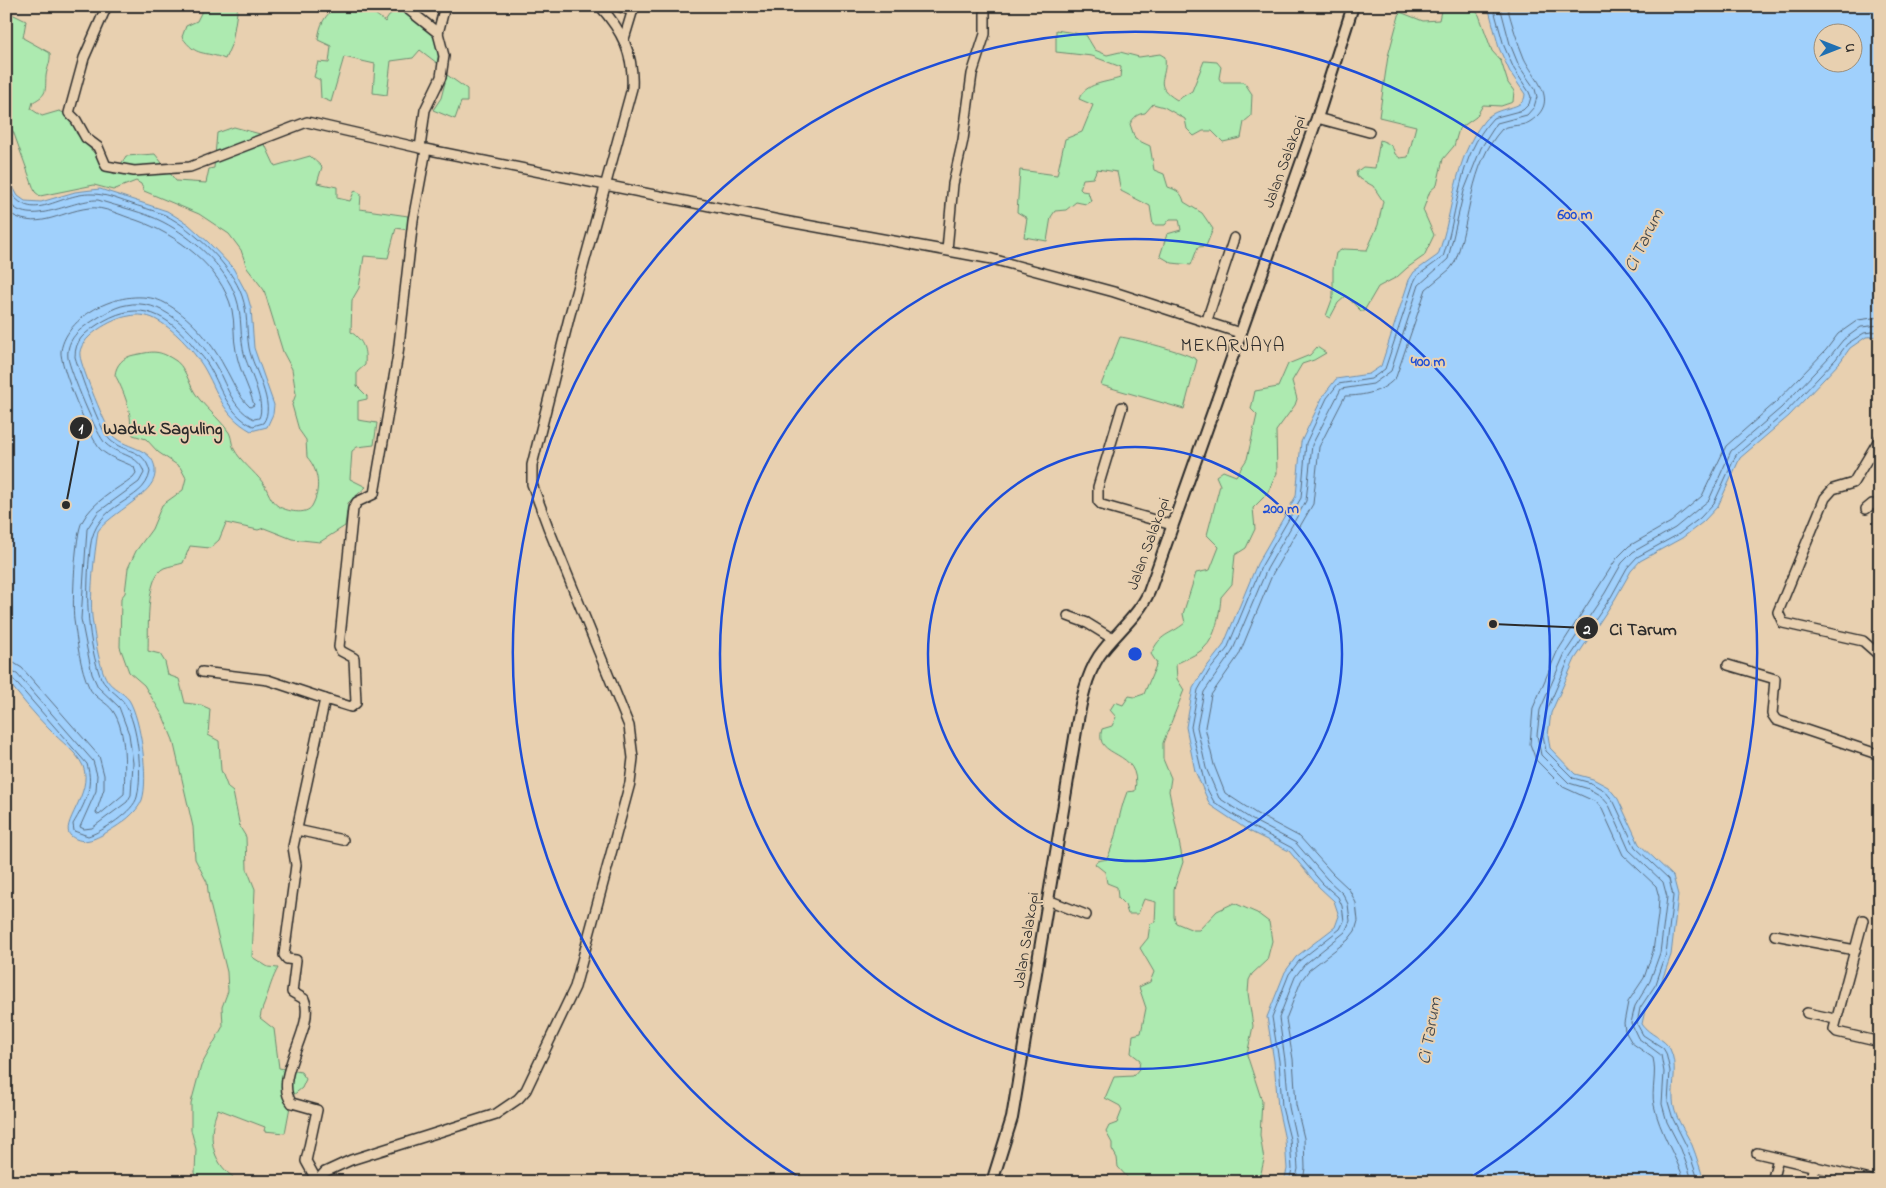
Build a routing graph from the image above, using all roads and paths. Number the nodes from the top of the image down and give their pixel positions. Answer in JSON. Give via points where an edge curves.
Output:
{"nodes":[{"id":1,"x":101,"y":6,"type":"edge"},
{"id":2,"x":404,"y":6,"type":"edge"},
{"id":3,"x":446,"y":6,"type":"edge"},
{"id":4,"x":600,"y":6,"type":"edge"},
{"id":5,"x":618,"y":6,"type":"edge"},
{"id":6,"x":985,"y":6,"type":"edge"},
{"id":7,"x":1354,"y":6,"type":"edge"},
{"id":8,"x":633,"y":9,"type":"edge"},
{"id":9,"x":438,"y":33,"type":"junction"},
{"id":10,"x":624,"y":39,"type":"junction"},
{"id":11,"x":1317,"y":118,"type":"junction"},
{"id":12,"x":1369,"y":132,"type":"dead end"},
{"id":13,"x":423,"y":149,"type":"junction"},
{"id":14,"x":605,"y":184,"type":"junction"},
{"id":15,"x":1234,"y":238,"type":"dead end"},
{"id":16,"x":947,"y":250,"type":"junction"},
{"id":17,"x":1207,"y":320,"type":"junction"},
{"id":18,"x":1240,"y":333,"type":"junction"},
{"id":19,"x":1122,"y":407,"type":"dead end"},
{"id":20,"x":1880,"y":438,"type":"edge"},
{"id":21,"x":1880,"y":506,"type":"edge"},
{"id":22,"x":1866,"y":509,"type":"dead end"},
{"id":23,"x":1172,"y":525,"type":"junction"},
{"id":24,"x":1068,"y":616,"type":"dead end"},
{"id":25,"x":1113,"y":639,"type":"junction"},
{"id":26,"x":1880,"y":656,"type":"edge"},
{"id":27,"x":1728,"y":665,"type":"dead end"},
{"id":28,"x":202,"y":672,"type":"dead end"},
{"id":29,"x":325,"y":699,"type":"junction"},
{"id":30,"x":1880,"y":755,"type":"edge"},
{"id":31,"x":297,"y":830,"type":"junction"},
{"id":32,"x":343,"y":840,"type":"dead end"},
{"id":33,"x":1048,"y":900,"type":"junction"},
{"id":34,"x":1086,"y":914,"type":"dead end"},
{"id":35,"x":1863,"y":920,"type":"dead end"},
{"id":36,"x":1775,"y":935,"type":"dead end"},
{"id":37,"x":1854,"y":950,"type":"junction"},
{"id":38,"x":1808,"y":1013,"type":"dead end"},
{"id":39,"x":1835,"y":1019,"type":"junction"},
{"id":40,"x":1880,"y":1042,"type":"edge"},
{"id":41,"x":1756,"y":1152,"type":"dead end"},
{"id":42,"x":1778,"y":1158,"type":"junction"},
{"id":43,"x":1814,"y":1166,"type":"junction"},
{"id":44,"x":316,"y":1181,"type":"edge"},
{"id":45,"x":992,"y":1182,"type":"edge"},
{"id":46,"x":1772,"y":1182,"type":"edge"},
{"id":47,"x":1810,"y":1182,"type":"edge"},
{"id":48,"x":1879,"y":1182,"type":"edge"}],
"edges":[{"from":1,"to":13,"type":"street","via":[[105,10],[84,58],[69,113],[86,138],[98,147],[106,166],[134,171],[190,167],[307,122]]},
{"from":2,"to":9,"type":"street"},
{"from":3,"to":9,"type":"street"},
{"from":4,"to":10,"type":"street"},
{"from":5,"to":8,"type":"street"},
{"from":6,"to":16,"type":"street","via":[[985,34],[972,74],[953,184]]},
{"from":7,"to":11,"type":"street","name":"Jalan Salakopi"},
{"from":8,"to":10,"type":"street"},
{"from":9,"to":13,"type":"street","via":[[443,69],[425,110]]},
{"from":10,"to":14,"type":"street","via":[[632,69],[632,88]]},
{"from":11,"to":12,"type":"street"},
{"from":11,"to":18,"type":"street","name":"Jalan Salakopi"},
{"from":13,"to":14,"type":"street"},
{"from":13,"to":29,"type":"street","via":[[398,354],[374,494],[357,502],[353,509],[339,647],[354,658],[356,703],[351,707]]},
{"from":14,"to":16,"type":"street"},
{"from":14,"to":44,"type":"street","via":[[531,475],[548,527],[632,737],[630,783],[578,977],[531,1083],[507,1108],[493,1116],[351,1160],[325,1172]]},
{"from":15,"to":17,"type":"street"},
{"from":16,"to":17,"type":"street","via":[[1020,266]]},
{"from":17,"to":18,"type":"street"},
{"from":18,"to":23,"type":"street","name":"Jalan Salakopi"},
{"from":19,"to":23,"type":"street","via":[[1098,487],[1098,501],[1102,505]]},
{"from":20,"to":26,"type":"street","via":[[1853,483],[1833,489],[1825,498],[1778,615],[1783,622],[1863,640]]},
{"from":21,"to":22,"type":"street","via":[[1872,504]]},
{"from":23,"to":25,"type":"street","name":"Jalan Salakopi","via":[[1147,596]]},
{"from":24,"to":25,"type":"street"},
{"from":25,"to":33,"type":"street","name":"Jalan Salakopi","via":[[1097,659],[1086,682]]},
{"from":27,"to":30,"type":"street","via":[[1775,679],[1772,714],[1776,720]]},
{"from":28,"to":29,"type":"street","via":[[268,680]]},
{"from":29,"to":31,"type":"street"},
{"from":31,"to":32,"type":"street"},
{"from":31,"to":44,"type":"street","via":[[293,847],[296,866],[284,956],[296,960],[292,992],[304,999],[306,1008],[302,1033],[290,1068],[287,1093],[292,1103],[317,1110],[306,1161]]},
{"from":33,"to":34,"type":"street"},
{"from":33,"to":45,"type":"street","name":"Jalan Salakopi","via":[[1012,1118]]},
{"from":35,"to":37,"type":"street"},
{"from":36,"to":37,"type":"street"},
{"from":37,"to":39,"type":"street"},
{"from":38,"to":39,"type":"street"},
{"from":39,"to":40,"type":"street","via":[[1834,1029],[1837,1032]]},
{"from":41,"to":42,"type":"street"},
{"from":42,"to":43,"type":"street"},
{"from":42,"to":46,"type":"street"},
{"from":43,"to":47,"type":"street"},
{"from":43,"to":48,"type":"street"}]}
